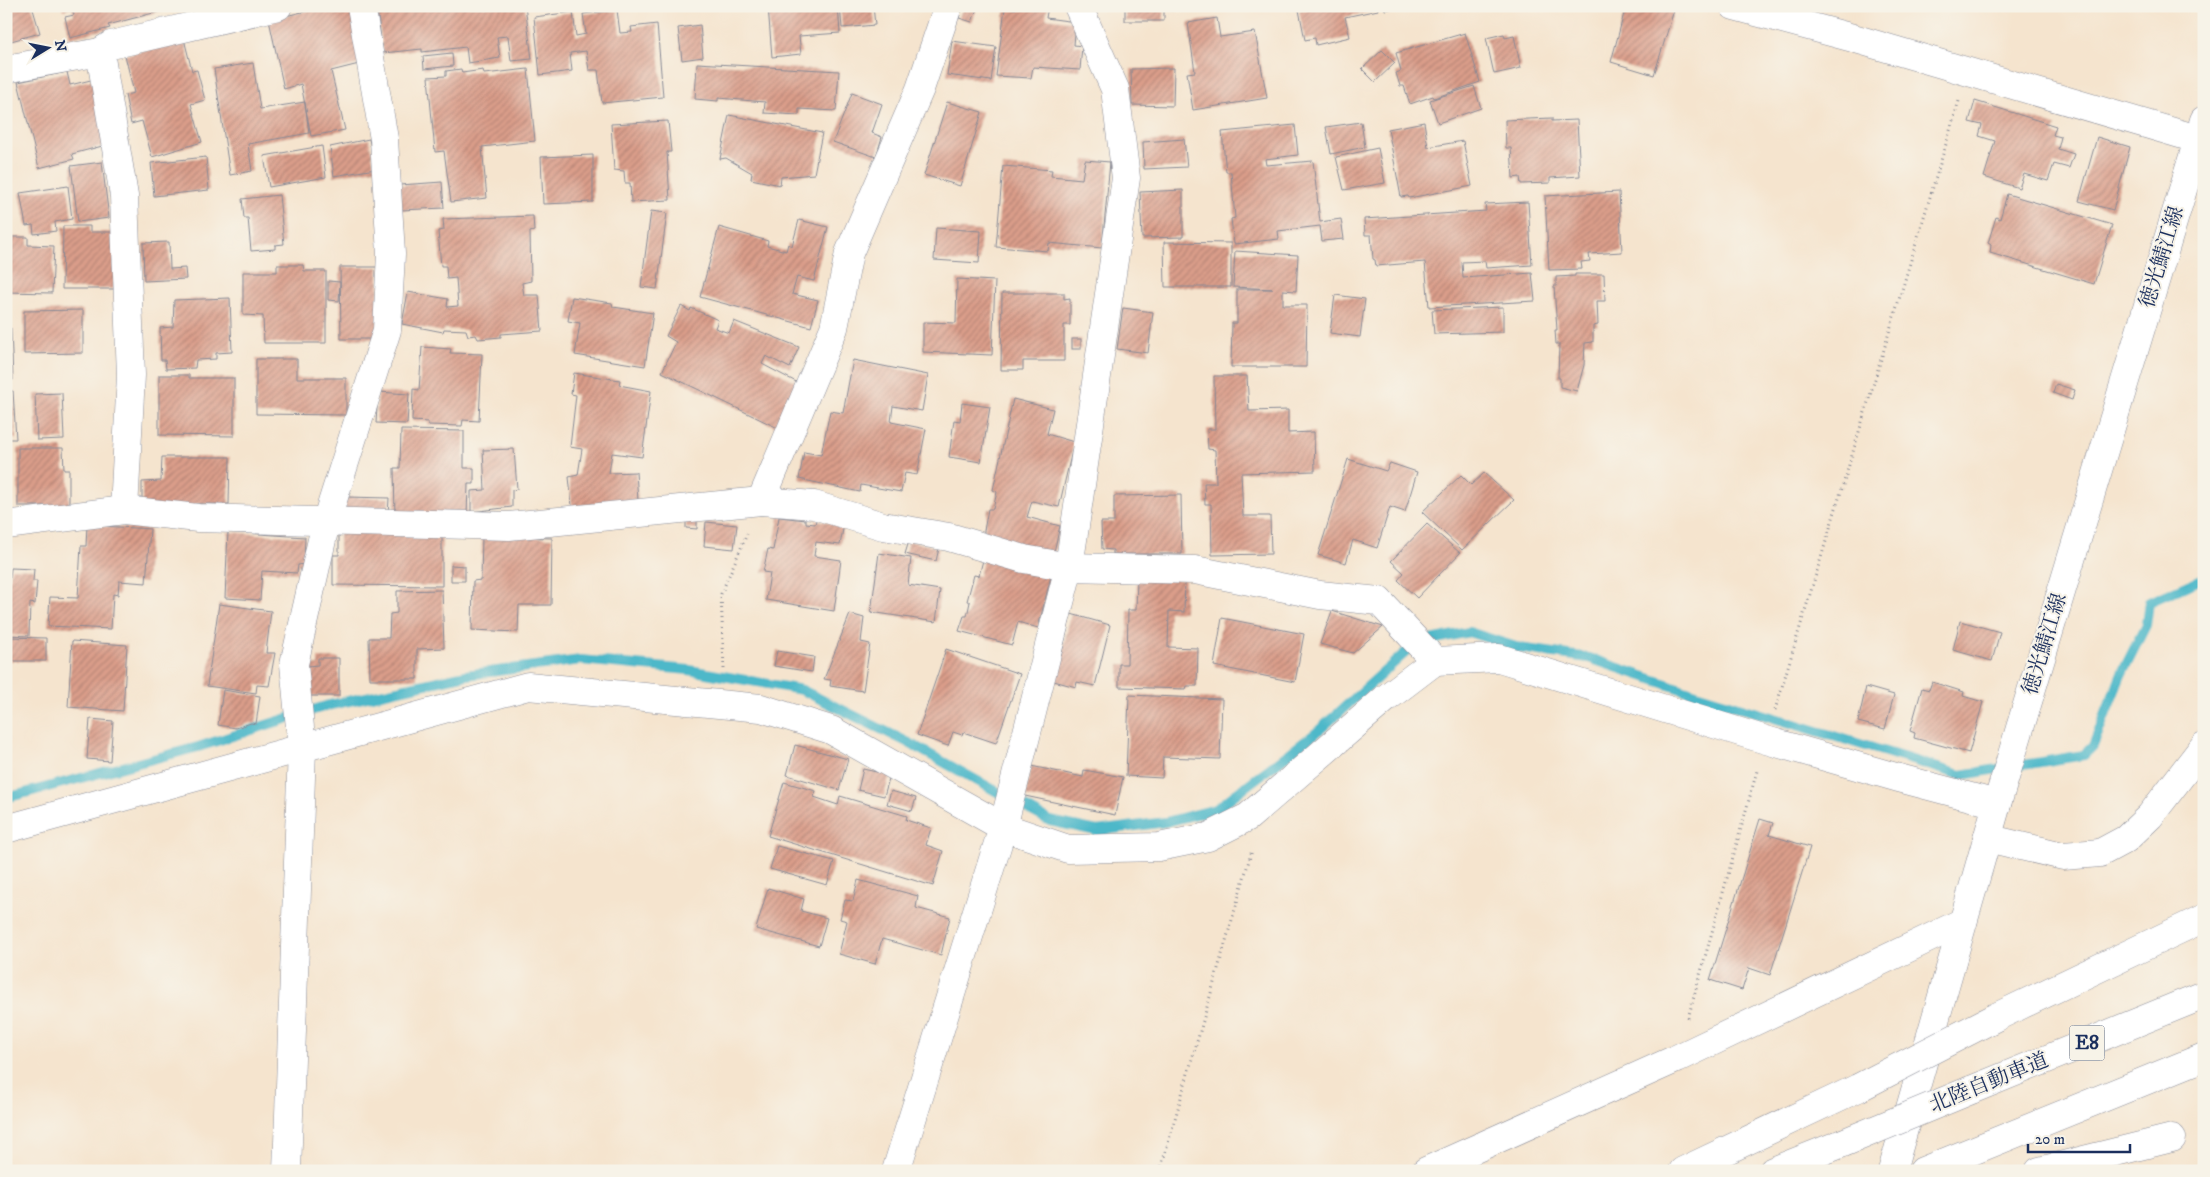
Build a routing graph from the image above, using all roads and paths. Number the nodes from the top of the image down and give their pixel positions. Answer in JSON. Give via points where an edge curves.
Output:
{"nodes":[{"id":1,"x":278,"y":6,"type":"edge"},
{"id":2,"x":361,"y":6,"type":"edge"},
{"id":3,"x":948,"y":6,"type":"edge"},
{"id":4,"x":1078,"y":6,"type":"edge"},
{"id":5,"x":1734,"y":6,"type":"edge"},
{"id":6,"x":100,"y":52,"type":"junction"},
{"id":7,"x":6,"y":68,"type":"edge"},
{"id":8,"x":1968,"y":71,"type":"junction"},
{"id":9,"x":2202,"y":134,"type":"edge"},
{"id":10,"x":761,"y":501,"type":"junction"},
{"id":11,"x":124,"y":510,"type":"junction"},
{"id":12,"x":326,"y":522,"type":"junction"},
{"id":13,"x":6,"y":525,"type":"edge"},
{"id":14,"x":1069,"y":567,"type":"junction"},
{"id":15,"x":1436,"y":661,"type":"junction"},
{"id":16,"x":724,"y":669,"type":"dead end"},
{"id":17,"x":1766,"y":740,"type":"junction"},
{"id":18,"x":2204,"y":746,"type":"edge"},
{"id":19,"x":302,"y":749,"type":"junction"},
{"id":20,"x":1997,"y":804,"type":"junction"},
{"id":21,"x":1248,"y":817,"type":"junction"},
{"id":22,"x":1003,"y":827,"type":"junction"},
{"id":23,"x":6,"y":829,"type":"edge"},
{"id":24,"x":1986,"y":838,"type":"junction"},
{"id":25,"x":2204,"y":918,"type":"edge"},
{"id":26,"x":1963,"y":922,"type":"junction"},
{"id":27,"x":2204,"y":995,"type":"edge"},
{"id":28,"x":2204,"y":1057,"type":"edge"},
{"id":29,"x":1676,"y":1059,"type":"junction"},
{"id":30,"x":2172,"y":1138,"type":"dead end"},
{"id":31,"x":6,"y":1168,"type":"edge"},
{"id":32,"x":14,"y":1171,"type":"edge"},
{"id":33,"x":288,"y":1171,"type":"edge"},
{"id":34,"x":896,"y":1171,"type":"edge"},
{"id":35,"x":1160,"y":1171,"type":"edge"},
{"id":36,"x":1426,"y":1171,"type":"edge"},
{"id":37,"x":1683,"y":1171,"type":"edge"},
{"id":38,"x":1773,"y":1171,"type":"edge"},
{"id":39,"x":1892,"y":1171,"type":"edge"},
{"id":40,"x":1923,"y":1171,"type":"edge"},
{"id":41,"x":2039,"y":1171,"type":"edge"}],
"edges":[{"from":1,"to":6,"type":"main road","via":[[111,45]]},
{"from":2,"to":12,"type":"main road","via":[[384,139],[391,254],[387,330]]},
{"from":3,"to":10,"type":"main road","via":[[920,90],[849,253],[834,328]]},
{"from":4,"to":14,"type":"main road","via":[[1115,89],[1126,178]]},
{"from":5,"to":8,"type":"main road"},
{"from":6,"to":7,"type":"main road"},
{"from":6,"to":11,"type":"main road","via":[[124,196],[131,374]]},
{"from":8,"to":9,"type":"main road"},
{"from":8,"to":17,"type":"path"},
{"from":9,"to":20,"type":"main road","name":"徳光鯖江線"},
{"from":10,"to":12,"type":"main road","via":[[509,526]]},
{"from":10,"to":14,"type":"main road","via":[[814,505],[883,526],[949,537],[1024,559]]},
{"from":10,"to":16,"type":"path","via":[[721,594]]},
{"from":11,"to":12,"type":"main road","via":[[198,518]]},
{"from":11,"to":13,"type":"main road"},
{"from":12,"to":19,"type":"main road","via":[[294,664]]},
{"from":14,"to":15,"type":"main road","via":[[1195,570],[1320,595],[1379,601]]},
{"from":14,"to":22,"type":"main road"},
{"from":15,"to":17,"type":"main road","via":[[1499,658]]},
{"from":15,"to":21,"type":"main road","via":[[1385,699]]},
{"from":17,"to":20,"type":"main road"},
{"from":17,"to":29,"type":"path"},
{"from":18,"to":24,"type":"main road","via":[[2150,816],[2126,839],[2100,853],[2063,856]]},
{"from":19,"to":22,"type":"main road","via":[[528,686],[761,708],[831,730]]},
{"from":19,"to":23,"type":"main road"},
{"from":19,"to":33,"type":"main road"},
{"from":20,"to":24,"type":"main road","name":"徳光鯖江線"},
{"from":21,"to":22,"type":"main road","via":[[1208,837],[1158,847],[1068,849]]},
{"from":21,"to":35,"type":"path","via":[[1252,849]]},
{"from":22,"to":34,"type":"main road"},
{"from":24,"to":26,"type":"main road","name":"徳光鯖江線"},
{"from":25,"to":37,"type":"main road","bridge":true},
{"from":26,"to":29,"type":"main road"},
{"from":26,"to":39,"type":"main road","name":"徳光鯖江線"},
{"from":27,"to":38,"type":"main road","name":"北陸自動車道","number":"E8","bridge":true},
{"from":28,"to":40,"type":"main road"},
{"from":29,"to":36,"type":"main road"},
{"from":30,"to":41,"type":"main road"},
{"from":31,"to":32,"type":"path"}]}
